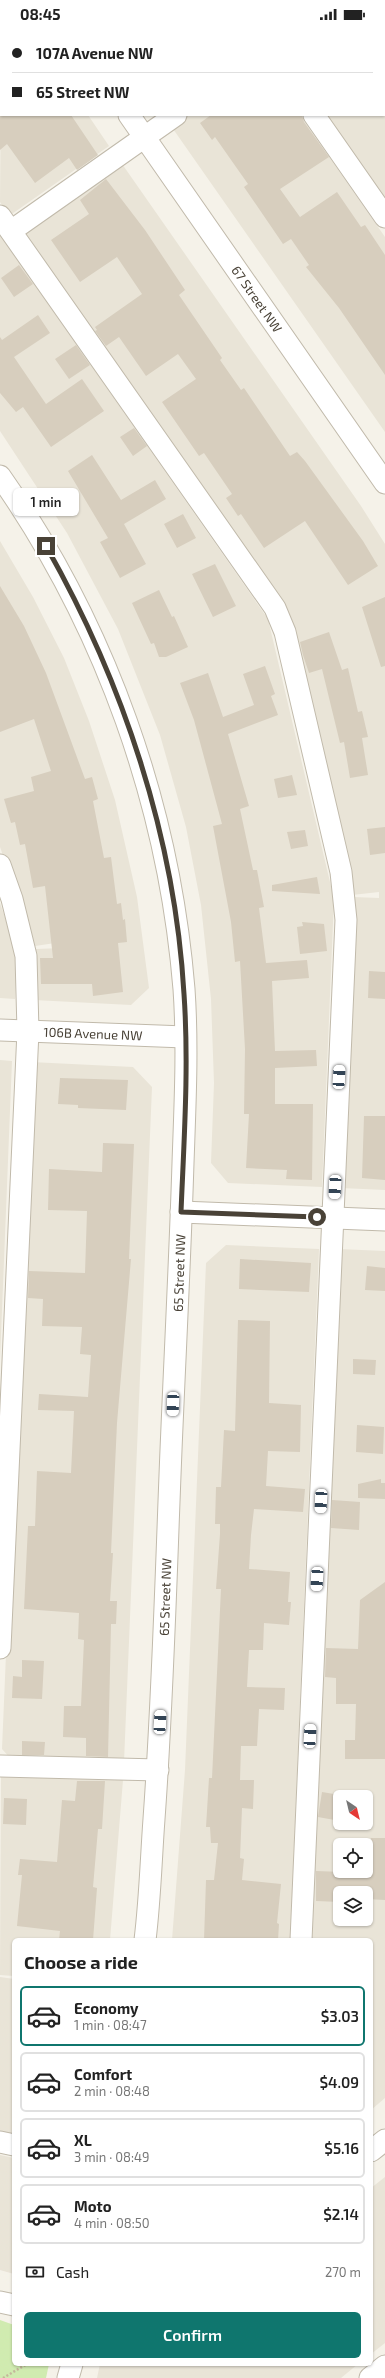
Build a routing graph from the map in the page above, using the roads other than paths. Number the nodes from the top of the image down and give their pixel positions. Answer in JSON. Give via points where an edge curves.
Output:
{"nodes":[{"id":1,"x":130,"y":116,"type":"edge"},
{"id":2,"x":175,"y":116,"type":"edge"},
{"id":3,"x":315,"y":116,"type":"edge"},
{"id":4,"x":144,"y":137,"type":"junction"},
{"id":5,"x":385,"y":217,"type":"edge"},
{"id":6,"x":5,"y":223,"type":"edge"},
{"id":7,"x":0,"y":476,"type":"edge"},
{"id":8,"x":385,"y":483,"type":"edge"},
{"id":9,"x":0,"y":865,"type":"edge"},
{"id":10,"x":0,"y":1030,"type":"edge"},
{"id":11,"x":28,"y":1031,"type":"junction"},
{"id":12,"x":185,"y":1037,"type":"junction"},
{"id":13,"x":181,"y":1212,"type":"junction"},
{"id":14,"x":333,"y":1217,"type":"junction"},
{"id":15,"x":385,"y":1220,"type":"edge"},
{"id":16,"x":0,"y":1648,"type":"edge"},
{"id":17,"x":0,"y":1766,"type":"edge"},
{"id":18,"x":158,"y":1770,"type":"junction"},
{"id":19,"x":145,"y":1938,"type":"edge"},
{"id":20,"x":302,"y":1938,"type":"edge"},
{"id":21,"x":385,"y":2140,"type":"edge"},
{"id":22,"x":0,"y":2142,"type":"edge"},
{"id":23,"x":12,"y":2144,"type":"edge"},
{"id":24,"x":373,"y":2149,"type":"edge"},
{"id":25,"x":0,"y":2302,"type":"edge"},
{"id":26,"x":12,"y":2305,"type":"edge"},
{"id":27,"x":71,"y":2366,"type":"edge"},
{"id":28,"x":385,"y":2366,"type":"edge"},
{"id":29,"x":68,"y":2378,"type":"edge"},
{"id":30,"x":370,"y":2378,"type":"edge"}],
"edges":[{"from":1,"to":4,"type":"street","name":"67 Street NW"},
{"from":2,"to":4,"type":"street"},
{"from":3,"to":5,"type":"street"},
{"from":4,"to":6,"type":"street"},
{"from":4,"to":8,"type":"street","name":"67 Street NW"},
{"from":6,"to":14,"type":"street","via":[[275,608],[285,632],[345,896]]},
{"from":7,"to":12,"type":"street","name":"65 Street NW","via":[[46,546],[81,611],[134,745],[159,832],[174,909],[184,994]]},
{"from":9,"to":11,"type":"street","via":[[12,899],[26,956]]},
{"from":10,"to":11,"type":"street","name":"106B Avenue NW"},
{"from":11,"to":12,"type":"street","name":"106B Avenue NW"},
{"from":11,"to":16,"type":"street"},
{"from":12,"to":13,"type":"street","name":"65 Street NW"},
{"from":13,"to":14,"type":"street"},
{"from":13,"to":18,"type":"street","name":"65 Street NW"},
{"from":14,"to":15,"type":"street"},
{"from":14,"to":20,"type":"street"},
{"from":17,"to":18,"type":"street"},
{"from":18,"to":19,"type":"street","name":"65 Street NW"},
{"from":21,"to":24,"type":"street"},
{"from":22,"to":23,"type":"street"},
{"from":25,"to":26,"type":"street"},
{"from":27,"to":29,"type":"street"},
{"from":28,"to":30,"type":"street"}]}
